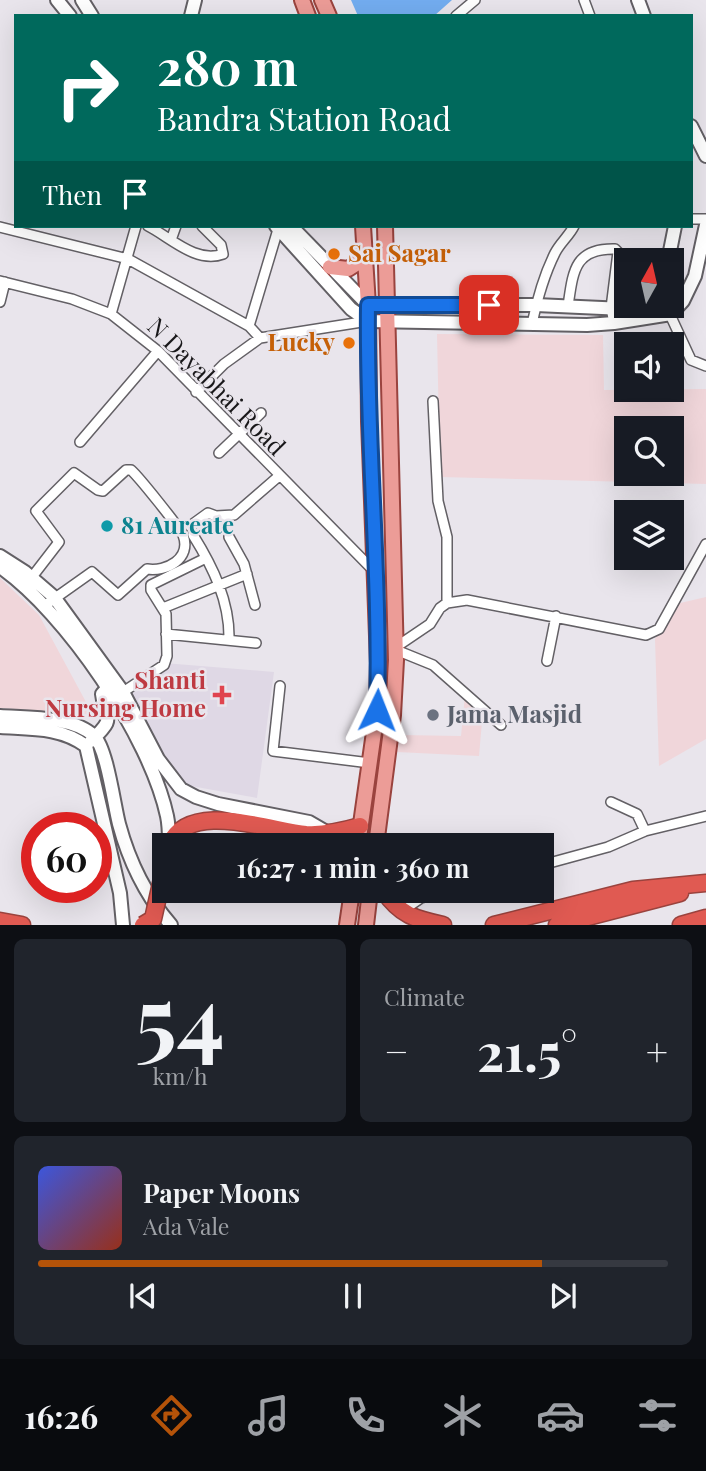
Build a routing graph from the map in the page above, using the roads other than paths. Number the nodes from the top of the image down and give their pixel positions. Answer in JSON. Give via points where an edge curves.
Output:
{"nodes":[{"id":1,"x":57,"y":0,"type":"edge"},
{"id":2,"x":475,"y":0,"type":"edge"},
{"id":3,"x":68,"y":14,"type":"edge"},
{"id":4,"x":458,"y":14,"type":"edge"},
{"id":5,"x":693,"y":130,"type":"edge"},
{"id":6,"x":706,"y":156,"type":"edge"},
{"id":7,"x":706,"y":225,"type":"edge"},
{"id":8,"x":0,"y":227,"type":"edge"},
{"id":9,"x":136,"y":228,"type":"edge"},
{"id":10,"x":151,"y":228,"type":"edge"},
{"id":11,"x":175,"y":228,"type":"edge"},
{"id":12,"x":204,"y":228,"type":"edge"},
{"id":13,"x":280,"y":228,"type":"edge"},
{"id":14,"x":283,"y":228,"type":"edge"},
{"id":15,"x":283,"y":228,"type":"edge"},
{"id":16,"x":363,"y":228,"type":"edge"},
{"id":17,"x":385,"y":228,"type":"edge"},
{"id":18,"x":573,"y":228,"type":"edge"},
{"id":19,"x":675,"y":228,"type":"edge"},
{"id":20,"x":171,"y":240,"type":"junction"},
{"id":21,"x":671,"y":248,"type":"edge"},
{"id":22,"x":365,"y":258,"type":"junction"},
{"id":23,"x":128,"y":259,"type":"junction"},
{"id":24,"x":330,"y":267,"type":"junction"},
{"id":25,"x":2,"y":282,"type":"edge"},
{"id":26,"x":684,"y":299,"type":"edge"},
{"id":27,"x":0,"y":302,"type":"edge"},
{"id":28,"x":368,"y":305,"type":"junction"},
{"id":29,"x":387,"y":305,"type":"junction"},
{"id":30,"x":536,"y":305,"type":"junction"},
{"id":31,"x":568,"y":306,"type":"junction"},
{"id":32,"x":611,"y":308,"type":"junction"},
{"id":33,"x":614,"y":308,"type":"edge"},
{"id":34,"x":111,"y":314,"type":"junction"},
{"id":35,"x":635,"y":318,"type":"edge"},
{"id":36,"x":672,"y":318,"type":"edge"},
{"id":37,"x":368,"y":321,"type":"junction"},
{"id":38,"x":387,"y":322,"type":"junction"},
{"id":39,"x":614,"y":323,"type":"junction"},
{"id":40,"x":532,"y":324,"type":"junction"},
{"id":41,"x":249,"y":326,"type":"junction"},
{"id":42,"x":260,"y":338,"type":"junction"},
{"id":43,"x":158,"y":351,"type":"junction"},
{"id":44,"x":706,"y":366,"type":"edge"},
{"id":45,"x":196,"y":392,"type":"junction"},
{"id":46,"x":369,"y":400,"type":"junction"},
{"id":47,"x":389,"y":400,"type":"junction"},
{"id":48,"x":433,"y":401,"type":"dead end"},
{"id":49,"x":261,"y":413,"type":"dead end"},
{"id":50,"x":237,"y":434,"type":"junction"},
{"id":51,"x":80,"y":442,"type":"dead end"},
{"id":52,"x":219,"y":453,"type":"dead end"},
{"id":53,"x":279,"y":476,"type":"junction"},
{"id":54,"x":190,"y":526,"type":"dead end"},
{"id":55,"x":193,"y":536,"type":"dead end"},
{"id":56,"x":229,"y":537,"type":"dead end"},
{"id":57,"x":706,"y":544,"type":"edge"},
{"id":58,"x":0,"y":556,"type":"edge"},
{"id":59,"x":206,"y":558,"type":"junction"},
{"id":60,"x":0,"y":566,"type":"edge"},
{"id":61,"x":374,"y":571,"type":"junction"},
{"id":62,"x":247,"y":574,"type":"junction"},
{"id":63,"x":25,"y":577,"type":"junction"},
{"id":64,"x":218,"y":585,"type":"junction"},
{"id":65,"x":49,"y":602,"type":"junction"},
{"id":66,"x":447,"y":603,"type":"junction"},
{"id":67,"x":255,"y":605,"type":"dead end"},
{"id":68,"x":163,"y":608,"type":"junction"},
{"id":69,"x":556,"y":616,"type":"junction"},
{"id":70,"x":166,"y":634,"type":"junction"},
{"id":71,"x":229,"y":640,"type":"junction"},
{"id":72,"x":256,"y":643,"type":"dead end"},
{"id":73,"x":396,"y":648,"type":"junction"},
{"id":74,"x":547,"y":661,"type":"dead end"},
{"id":75,"x":111,"y":684,"type":"junction"},
{"id":76,"x":280,"y":686,"type":"dead end"},
{"id":77,"x":119,"y":696,"type":"junction"},
{"id":78,"x":0,"y":716,"type":"edge"},
{"id":79,"x":502,"y":725,"type":"dead end"},
{"id":80,"x":0,"y":727,"type":"edge"},
{"id":81,"x":96,"y":737,"type":"junction"},
{"id":82,"x":86,"y":746,"type":"junction"},
{"id":83,"x":370,"y":763,"type":"junction"},
{"id":84,"x":611,"y":802,"type":"dead end"},
{"id":85,"x":101,"y":812,"type":"edge"},
{"id":86,"x":706,"y":816,"type":"edge"},
{"id":87,"x":360,"y":826,"type":"junction"},
{"id":88,"x":645,"y":831,"type":"junction"},
{"id":89,"x":169,"y":833,"type":"edge"},
{"id":90,"x":176,"y":833,"type":"edge"},
{"id":91,"x":300,"y":833,"type":"edge"},
{"id":92,"x":328,"y":833,"type":"joint"},
{"id":93,"x":359,"y":833,"type":"edge"},
{"id":94,"x":378,"y":833,"type":"edge"},
{"id":95,"x":126,"y":846,"type":"junction"},
{"id":96,"x":112,"y":850,"type":"edge"},
{"id":97,"x":112,"y":860,"type":"edge"},
{"id":98,"x":554,"y":862,"type":"edge"},
{"id":99,"x":706,"y":885,"type":"edge"},
{"id":100,"x":144,"y":888,"type":"junction"},
{"id":101,"x":121,"y":898,"type":"junction"},
{"id":102,"x":155,"y":903,"type":"edge"},
{"id":103,"x":350,"y":903,"type":"edge"},
{"id":104,"x":369,"y":903,"type":"edge"},
{"id":105,"x":392,"y":903,"type":"edge"},
{"id":106,"x":414,"y":903,"type":"edge"},
{"id":107,"x":402,"y":911,"type":"junction"},
{"id":108,"x":0,"y":920,"type":"edge"},
{"id":109,"x":706,"y":920,"type":"edge"},
{"id":110,"x":150,"y":923,"type":"edge"},
{"id":111,"x":22,"y":925,"type":"edge"},
{"id":112,"x":123,"y":925,"type":"edge"},
{"id":113,"x":171,"y":925,"type":"edge"},
{"id":114,"x":347,"y":925,"type":"edge"},
{"id":115,"x":366,"y":925,"type":"edge"},
{"id":116,"x":443,"y":925,"type":"edge"},
{"id":117,"x":494,"y":925,"type":"edge"},
{"id":118,"x":557,"y":925,"type":"edge"},
{"id":119,"x":681,"y":925,"type":"edge"},
{"id":120,"x":701,"y":925,"type":"edge"}],
"edges":[{"from":1,"to":3,"type":"main road"},
{"from":2,"to":4,"type":"street"},
{"from":5,"to":6,"type":"main road"},
{"from":7,"to":26,"type":"main road","via":[[695,276]]},
{"from":8,"to":23,"type":"street"},
{"from":9,"to":23,"type":"street"},
{"from":10,"to":20,"type":"street"},
{"from":11,"to":20,"type":"street"},
{"from":12,"to":20,"type":"street","via":[[221,245],[223,254],[194,253]]},
{"from":13,"to":41,"type":"street"},
{"from":14,"to":24,"type":"main road"},
{"from":15,"to":37,"type":"main road","via":[[351,309]]},
{"from":16,"to":22,"type":"main road"},
{"from":17,"to":29,"type":"main road"},
{"from":18,"to":30,"type":"street","via":[[555,251]]},
{"from":19,"to":21,"type":"main road"},
{"from":22,"to":24,"type":"main road","via":[[348,268]]},
{"from":22,"to":28,"type":"main road"},
{"from":23,"to":34,"type":"street"},
{"from":23,"to":41,"type":"street"},
{"from":24,"to":28,"type":"main road"},
{"from":25,"to":27,"type":"street"},
{"from":25,"to":34,"type":"street","name":"N Dayabhai Road"},
{"from":28,"to":29,"type":"main road"},
{"from":28,"to":37,"type":"main road"},
{"from":29,"to":30,"type":"main road"},
{"from":29,"to":38,"type":"main road"},
{"from":30,"to":31,"type":"main road"},
{"from":30,"to":40,"type":"street"},
{"from":31,"to":32,"type":"main road"},
{"from":31,"to":32,"type":"street","via":[[578,261],[602,249],[615,249]]},
{"from":32,"to":33,"type":"main road"},
{"from":32,"to":39,"type":"street"},
{"from":34,"to":43,"type":"street","name":"N Dayabhai Road"},
{"from":35,"to":39,"type":"main road"},
{"from":36,"to":44,"type":"street","via":[[691,360]]},
{"from":37,"to":38,"type":"main road"},
{"from":37,"to":42,"type":"street"},
{"from":37,"to":46,"type":"main road"},
{"from":38,"to":40,"type":"main road"},
{"from":38,"to":47,"type":"main road"},
{"from":39,"to":40,"type":"main road"},
{"from":41,"to":42,"type":"street"},
{"from":42,"to":45,"type":"street"},
{"from":43,"to":45,"type":"street","name":"N Dayabhai Road"},
{"from":43,"to":51,"type":"street"},
{"from":45,"to":50,"type":"street","name":"N Dayabhai Road"},
{"from":46,"to":47,"type":"main road"},
{"from":46,"to":61,"type":"main road"},
{"from":47,"to":73,"type":"main road"},
{"from":48,"to":66,"type":"street","via":[[438,501],[447,537]]},
{"from":49,"to":50,"type":"street"},
{"from":50,"to":52,"type":"street"},
{"from":50,"to":53,"type":"street","name":"N Dayabhai Road"},
{"from":53,"to":54,"type":"street","via":[[234,515],[208,513]]},
{"from":53,"to":61,"type":"street","name":"N Dayabhai Road"},
{"from":55,"to":59,"type":"street"},
{"from":56,"to":62,"type":"street"},
{"from":57,"to":69,"type":"street","via":[[659,629],[639,635]]},
{"from":58,"to":63,"type":"main road"},
{"from":59,"to":64,"type":"street"},
{"from":59,"to":68,"type":"street","via":[[151,584]]},
{"from":60,"to":63,"type":"main road"},
{"from":61,"to":83,"type":"main road","via":[[379,663]]},
{"from":62,"to":64,"type":"street"},
{"from":62,"to":67,"type":"street"},
{"from":63,"to":65,"type":"main road"},
{"from":63,"to":65,"type":"street","via":[[59,542],[37,509],[73,474],[101,491],[126,470],[134,471],[182,534],[180,559],[160,571],[147,569],[118,595],[92,572]]},
{"from":64,"to":68,"type":"street"},
{"from":64,"to":71,"type":"street","via":[[228,615]]},
{"from":65,"to":75,"type":"main road"},
{"from":66,"to":69,"type":"street","via":[[467,600]]},
{"from":66,"to":73,"type":"street","via":[[430,624]]},
{"from":68,"to":70,"type":"street"},
{"from":69,"to":74,"type":"street"},
{"from":70,"to":71,"type":"street"},
{"from":70,"to":77,"type":"street","via":[[164,664]]},
{"from":71,"to":72,"type":"street"},
{"from":73,"to":79,"type":"street","via":[[433,666]]},
{"from":73,"to":94,"type":"main road","via":[[393,715]]},
{"from":75,"to":77,"type":"main road"},
{"from":75,"to":81,"type":"main road","via":[[102,696],[108,722]]},
{"from":76,"to":83,"type":"street","via":[[273,751]]},
{"from":77,"to":89,"type":"main road","via":[[155,776]]},
{"from":77,"to":92,"type":"main road","via":[[181,789],[218,804],[309,822]]},
{"from":78,"to":81,"type":"main road","via":[[55,720]]},
{"from":80,"to":82,"type":"main road","via":[[50,730]]},
{"from":81,"to":82,"type":"main road"},
{"from":81,"to":95,"type":"main road"},
{"from":82,"to":85,"type":"main road"},
{"from":83,"to":87,"type":"main road"},
{"from":84,"to":88,"type":"street","via":[[637,814]]},
{"from":86,"to":88,"type":"street"},
{"from":87,"to":92,"type":"highway"},
{"from":87,"to":93,"type":"main road"},
{"from":88,"to":98,"type":"street"},
{"from":90,"to":91,"type":"highway","via":[[186,825],[214,820]]},
{"from":95,"to":96,"type":"main road"},
{"from":95,"to":100,"type":"main road"},
{"from":97,"to":101,"type":"main road"},
{"from":99,"to":117,"type":"highway","via":[[633,890]]},
{"from":99,"to":118,"type":"highway"},
{"from":100,"to":101,"type":"main road"},
{"from":100,"to":113,"type":"main road"},
{"from":101,"to":112,"type":"main road"},
{"from":102,"to":110,"type":"highway","bridge":true},
{"from":103,"to":114,"type":"main road"},
{"from":104,"to":115,"type":"main road"},
{"from":105,"to":107,"type":"highway"},
{"from":106,"to":107,"type":"street"},
{"from":107,"to":116,"type":"highway"},
{"from":108,"to":111,"type":"highway"},
{"from":109,"to":119,"type":"highway"},
{"from":109,"to":120,"type":"highway"}]}
